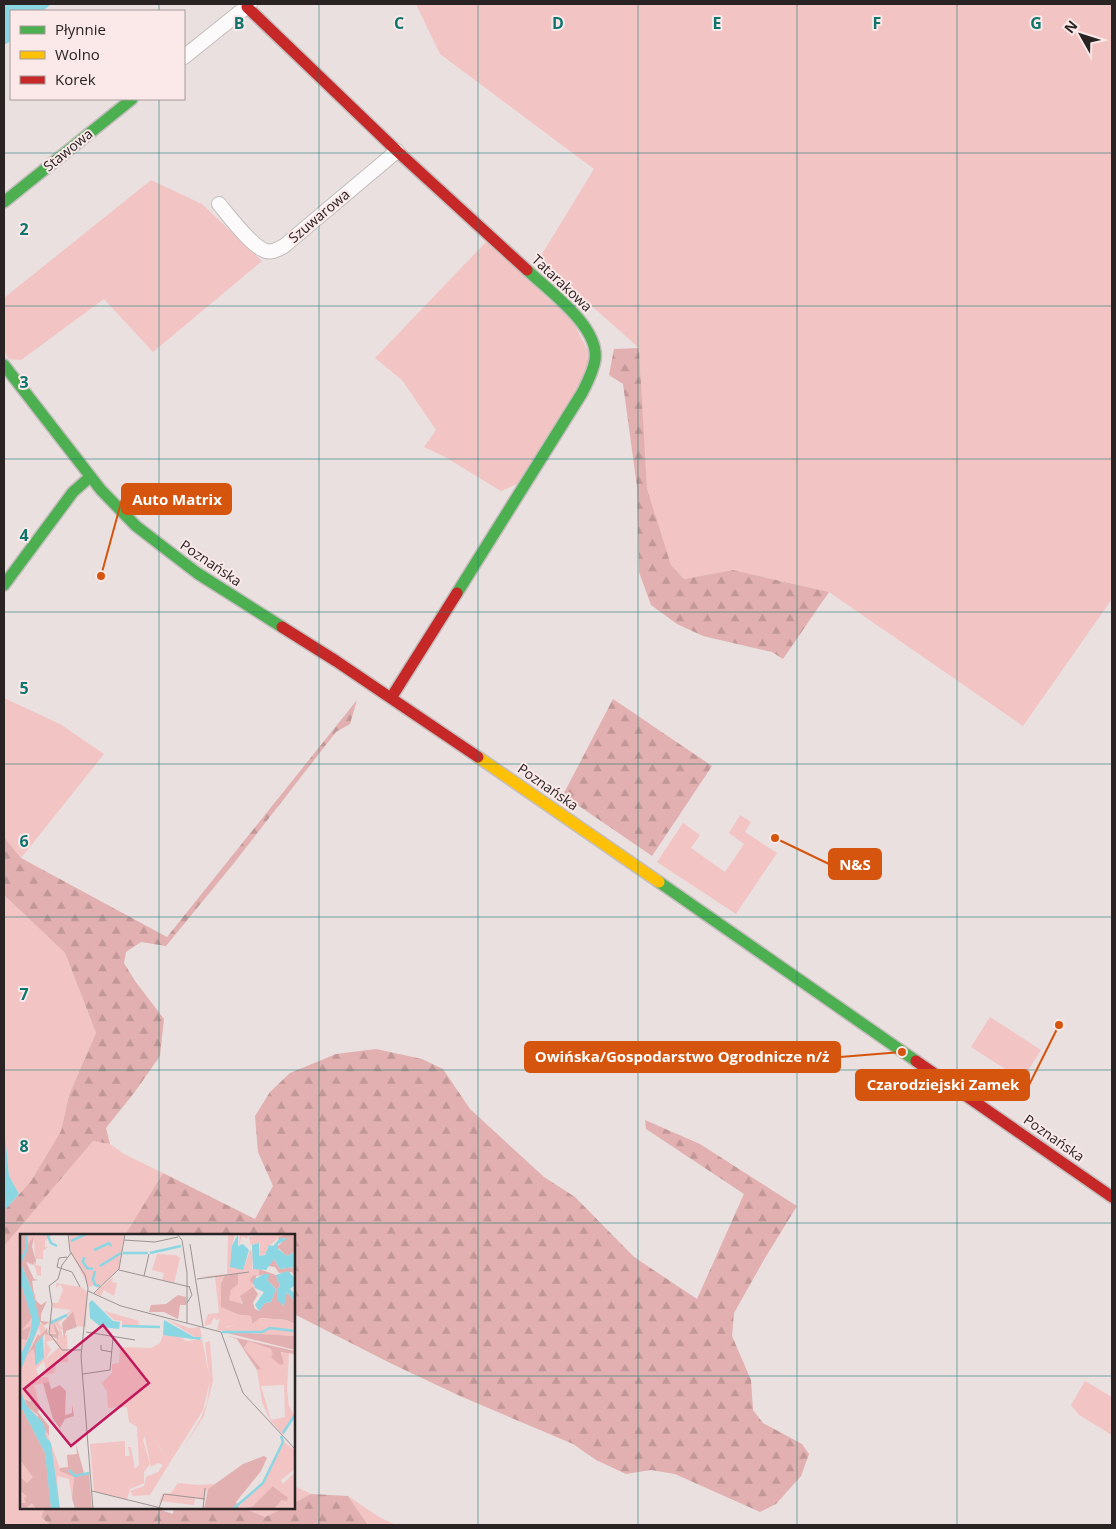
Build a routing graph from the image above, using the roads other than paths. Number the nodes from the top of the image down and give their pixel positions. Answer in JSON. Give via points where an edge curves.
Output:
{"nodes":[{"id":1,"x":248,"y":5,"type":"edge"},
{"id":2,"x":185,"y":56,"type":"edge"},
{"id":3,"x":131,"y":100,"type":"edge"},
{"id":4,"x":396,"y":151,"type":"junction"},
{"id":5,"x":4,"y":202,"type":"edge"},
{"id":6,"x":219,"y":204,"type":"dead end"},
{"id":7,"x":4,"y":365,"type":"edge"},
{"id":8,"x":90,"y":477,"type":"junction"},
{"id":9,"x":4,"y":585,"type":"edge"},
{"id":10,"x":391,"y":698,"type":"junction"},
{"id":11,"x":1112,"y":1197,"type":"edge"}],
"edges":[{"from":1,"to":2,"type":"street"},
{"from":1,"to":4,"type":"main road","name":"Tatarakowa"},
{"from":3,"to":5,"type":"main road","name":"Stawowa"},
{"from":4,"to":6,"type":"street","name":"Szuwarowa","via":[[275,251],[268,252],[252,242]]},
{"from":4,"to":10,"type":"main road","name":"Tatarakowa","via":[[582,322],[594,342],[596,361],[582,393]]},
{"from":7,"to":8,"type":"main road","name":"Poznańska"},
{"from":8,"to":9,"type":"main road","via":[[74,492]]},
{"from":8,"to":10,"type":"main road","name":"Poznańska","via":[[124,514],[172,555]]},
{"from":10,"to":11,"type":"main road","name":"Poznańska"}]}
